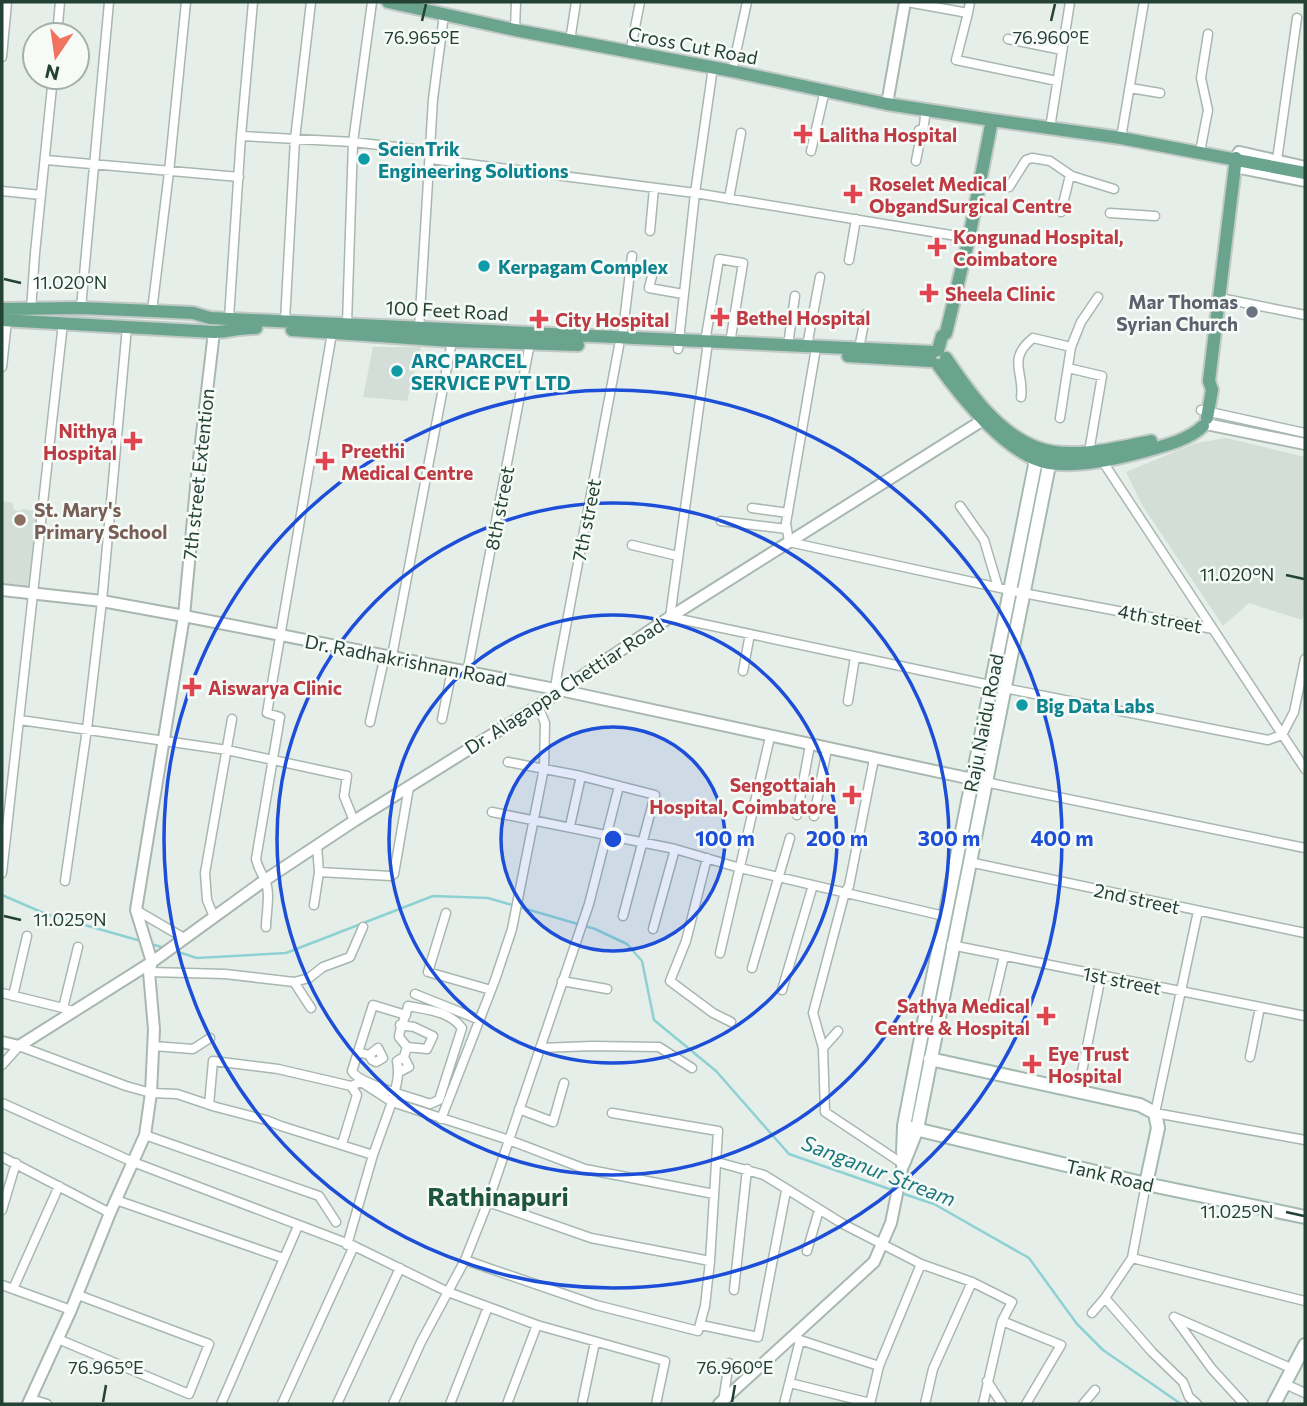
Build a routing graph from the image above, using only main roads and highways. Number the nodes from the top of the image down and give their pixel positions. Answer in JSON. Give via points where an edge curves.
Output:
{"nodes":[{"id":1,"x":388,"y":2,"type":"edge"},
{"id":2,"x":992,"y":120,"type":"junction"},
{"id":3,"x":1236,"y":163,"type":"junction"},
{"id":4,"x":1305,"y":173,"type":"edge"},
{"id":5,"x":83,"y":312,"type":"junction"},
{"id":6,"x":3,"y":316,"type":"edge"},
{"id":7,"x":212,"y":325,"type":"junction"},
{"id":8,"x":620,"y":342,"type":"junction"},
{"id":9,"x":707,"y":345,"type":"junction"},
{"id":10,"x":811,"y":350,"type":"junction"},
{"id":11,"x":939,"y":357,"type":"junction"},
{"id":12,"x":1204,"y":418,"type":"junction"},
{"id":13,"x":1037,"y":454,"type":"junction"},
{"id":14,"x":1051,"y":457,"type":"junction"},
{"id":15,"x":978,"y":781,"type":"junction"},
{"id":16,"x":930,"y":1059,"type":"junction"},
{"id":17,"x":910,"y":1128,"type":"junction"},
{"id":18,"x":902,"y":1164,"type":"road end"},
{"id":19,"x":1146,"y":1184,"type":"junction"},
{"id":20,"x":1305,"y":1217,"type":"edge"},
{"id":21,"x":1305,"y":1345,"type":"edge"},
{"id":22,"x":1274,"y":1404,"type":"edge"}],
"edges":[{"from":1,"to":2,"type":"main road","name":"Cross Cut Road","via":[[887,104]]},
{"from":2,"to":3,"type":"main road","name":"Cross Cut Road","via":[[1121,138]]},
{"from":2,"to":11,"type":"main road","via":[[946,333],[950,339]]},
{"from":3,"to":4,"type":"main road","name":"Cross Cut Road"},
{"from":3,"to":12,"type":"main road","via":[[1209,381],[1204,388]]},
{"from":5,"to":6,"type":"main road"},
{"from":5,"to":6,"type":"main road","name":"100 Feet Road","via":[[31,310]]},
{"from":5,"to":7,"type":"main road","via":[[195,318]]},
{"from":5,"to":7,"type":"main road","via":[[99,319]]},
{"from":5,"to":7,"type":"main road","name":"100 Feet Road","via":[[193,313]]},
{"from":6,"to":7,"type":"main road","name":"100 Feet Road","via":[[127,327]]},
{"from":7,"to":8,"type":"main road","name":"100 Feet Road","via":[[229,318]]},
{"from":7,"to":8,"type":"main road","name":"100 Feet Road","via":[[227,332],[241,327],[452,341]]},
{"from":8,"to":9,"type":"main road","name":"100 Feet Road"},
{"from":9,"to":10,"type":"main road","name":"100 Feet Road"},
{"from":9,"to":10,"type":"main road","name":"100 Feet Road","via":[[788,345]]},
{"from":10,"to":11,"type":"main road","name":"100 Feet Road"},
{"from":10,"to":11,"type":"main road","name":"100 Feet Road","via":[[859,348]]},
{"from":11,"to":13,"type":"main road","via":[[986,411]]},
{"from":11,"to":13,"type":"main road","via":[[983,420],[1022,452]]},
{"from":12,"to":14,"type":"main road","via":[[1153,441]]},
{"from":12,"to":14,"type":"main road","via":[[1193,433],[1104,462]]},
{"from":13,"to":14,"type":"main road"},
{"from":13,"to":15,"type":"main road","name":"Raju Naidu Road","via":[[1003,588]]},
{"from":14,"to":15,"type":"main road","name":"Raju Naidu Road","via":[[1004,688]]},
{"from":15,"to":16,"type":"main road","name":"Raju Naidu Road","via":[[969,862]]},
{"from":15,"to":17,"type":"main road","name":"Raju Naidu Road","via":[[944,916]]},
{"from":16,"to":17,"type":"main road","name":"Raju Naidu Road"},
{"from":16,"to":19,"type":"main road","via":[[1140,1105],[1155,1113],[1158,1128]]},
{"from":17,"to":18,"type":"main road"},
{"from":17,"to":19,"type":"main road","name":"Tank Road"},
{"from":19,"to":20,"type":"main road","name":"Tank Road"},
{"from":21,"to":22,"type":"main road"}]}
